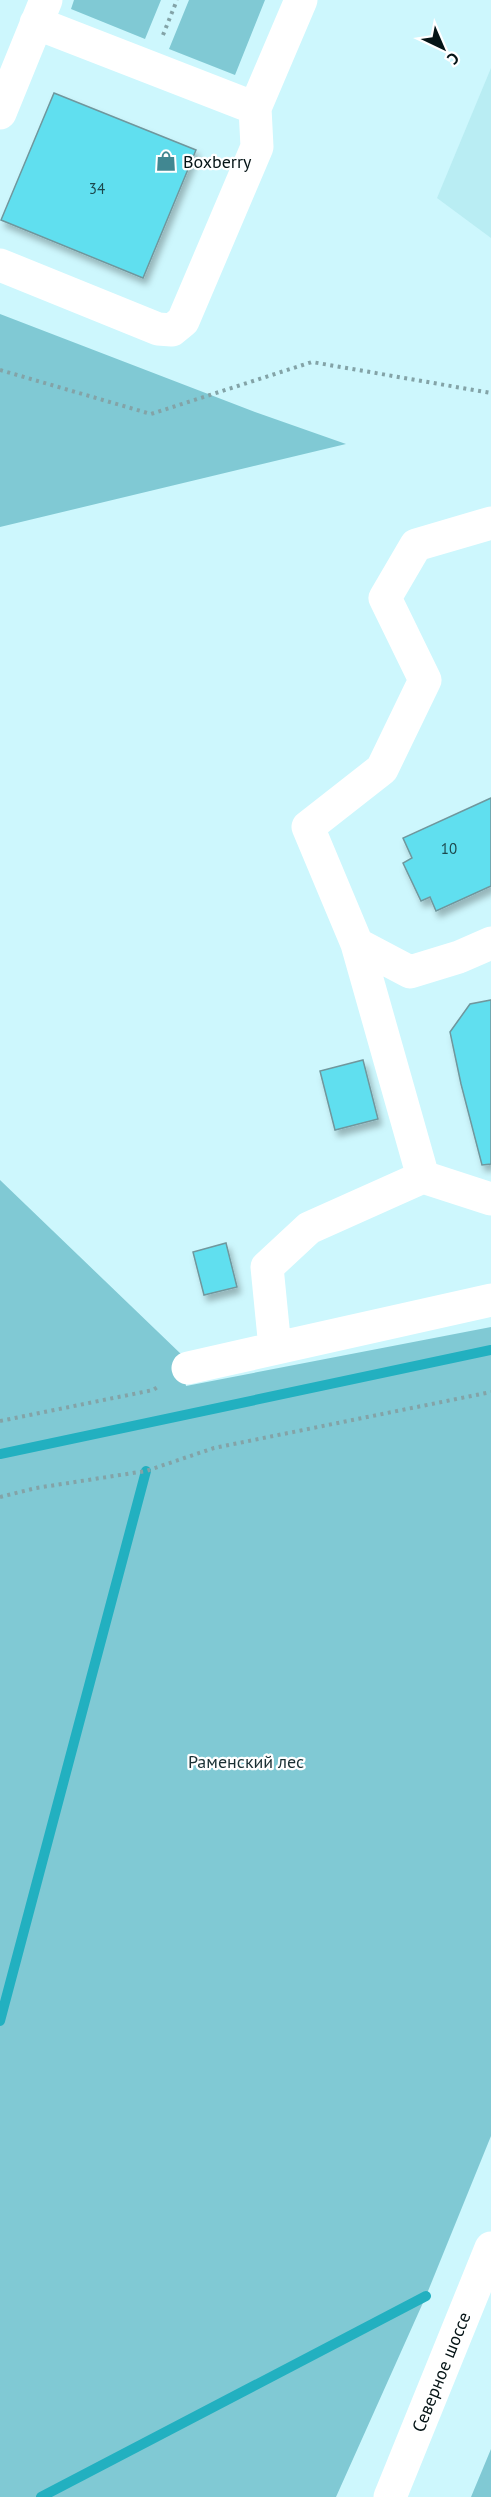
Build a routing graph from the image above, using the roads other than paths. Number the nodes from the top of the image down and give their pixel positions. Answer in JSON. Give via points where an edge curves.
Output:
{"nodes":[{"id":1,"x":301,"y":0,"type":"edge"},
{"id":2,"x":41,"y":12,"type":"edge"},
{"id":3,"x":255,"y":108,"type":"junction"},
{"id":4,"x":0,"y":113,"type":"edge"},
{"id":5,"x":0,"y":265,"type":"edge"},
{"id":6,"x":491,"y":523,"type":"edge"},
{"id":7,"x":491,"y":943,"type":"edge"},
{"id":8,"x":357,"y":944,"type":"junction"},
{"id":9,"x":459,"y":957,"type":"junction"},
{"id":10,"x":491,"y":962,"type":"edge"},
{"id":11,"x":423,"y":1177,"type":"junction"},
{"id":12,"x":491,"y":1198,"type":"edge"},
{"id":13,"x":491,"y":1300,"type":"edge"},
{"id":14,"x":275,"y":1348,"type":"junction"},
{"id":15,"x":188,"y":1368,"type":"road end"},
{"id":16,"x":491,"y":2248,"type":"edge"},
{"id":17,"x":390,"y":2497,"type":"edge"}],
"edges":[{"from":1,"to":3,"type":"main road"},
{"from":2,"to":3,"type":"main road"},
{"from":2,"to":4,"type":"main road"},
{"from":3,"to":5,"type":"main road","via":[[257,147],[183,321],[172,330],[158,328]]},
{"from":6,"to":8,"type":"main road","via":[[416,545],[385,598],[425,680],[382,769],[308,827]]},
{"from":7,"to":9,"type":"main road"},
{"from":8,"to":9,"type":"main road","via":[[410,972]]},
{"from":8,"to":11,"type":"main road"},
{"from":9,"to":10,"type":"main road"},
{"from":11,"to":12,"type":"main road"},
{"from":11,"to":14,"type":"main road","via":[[309,1228],[267,1268]]},
{"from":13,"to":14,"type":"main road"},
{"from":14,"to":15,"type":"main road"},
{"from":16,"to":17,"type":"main road","name":"Северное шоссе"}]}
